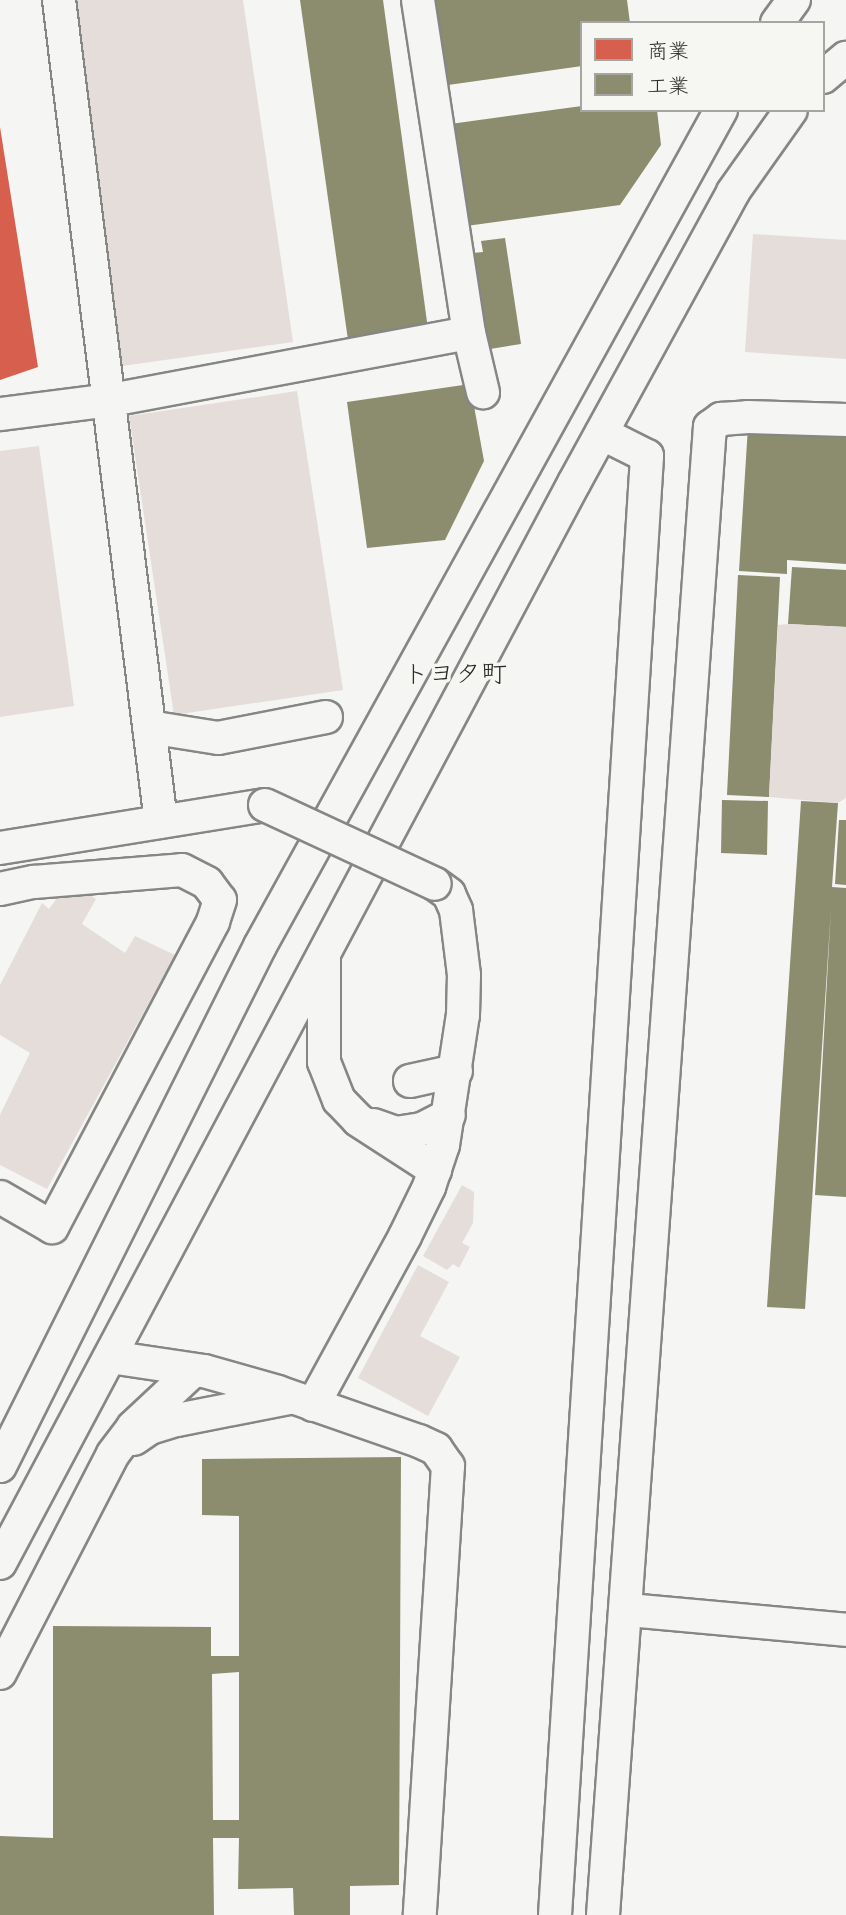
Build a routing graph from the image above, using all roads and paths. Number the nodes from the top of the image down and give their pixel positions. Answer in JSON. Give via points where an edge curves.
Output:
{"nodes":[{"id":1,"x":59,"y":0,"type":"edge"},
{"id":2,"x":418,"y":0,"type":"edge"},
{"id":3,"x":794,"y":0,"type":"edge"},
{"id":4,"x":778,"y":21,"type":"edge"},
{"id":5,"x":846,"y":58,"type":"edge"},
{"id":6,"x":825,"y":75,"type":"edge"},
{"id":7,"x":720,"y":112,"type":"edge"},
{"id":8,"x":790,"y":112,"type":"edge"},
{"id":9,"x":469,"y":333,"type":"junction"},
{"id":10,"x":483,"y":392,"type":"dead end"},
{"id":11,"x":111,"y":400,"type":"junction"},
{"id":12,"x":0,"y":414,"type":"edge"},
{"id":13,"x":846,"y":420,"type":"edge"},
{"id":14,"x":601,"y":433,"type":"junction"},
{"id":15,"x":326,"y":717,"type":"dead end"},
{"id":16,"x":149,"y":727,"type":"junction"},
{"id":17,"x":160,"y":822,"type":"junction"},
{"id":18,"x":0,"y":848,"type":"edge"},
{"id":19,"x":0,"y":889,"type":"edge"},
{"id":20,"x":324,"y":956,"type":"junction"},
{"id":21,"x":456,"y":1072,"type":"junction"},
{"id":22,"x":410,"y":1081,"type":"dead end"},
{"id":23,"x":449,"y":1115,"type":"junction"},
{"id":24,"x":358,"y":1120,"type":"junction"},
{"id":25,"x":435,"y":1170,"type":"junction"},
{"id":26,"x":0,"y":1197,"type":"edge"},
{"id":27,"x":110,"y":1357,"type":"junction"},
{"id":28,"x":194,"y":1370,"type":"junction"},
{"id":29,"x":302,"y":1401,"type":"junction"},
{"id":30,"x":113,"y":1454,"type":"junction"},
{"id":31,"x":0,"y":1466,"type":"edge"},
{"id":32,"x":0,"y":1563,"type":"edge"},
{"id":33,"x":628,"y":1610,"type":"junction"},
{"id":34,"x":846,"y":1630,"type":"edge"},
{"id":35,"x":0,"y":1673,"type":"edge"},
{"id":36,"x":420,"y":1915,"type":"edge"},
{"id":37,"x":555,"y":1915,"type":"edge"},
{"id":38,"x":603,"y":1915,"type":"edge"}],
"edges":[{"from":1,"to":11,"type":"lane"},
{"from":2,"to":9,"type":"lane"},
{"from":3,"to":4,"type":"lane"},
{"from":5,"to":6,"type":"lane"},
{"from":7,"to":31,"type":"lane","via":[[260,946]]},
{"from":8,"to":14,"type":"lane","via":[[733,192]]},
{"from":9,"to":10,"type":"lane"},
{"from":9,"to":11,"type":"lane"},
{"from":11,"to":12,"type":"lane"},
{"from":11,"to":16,"type":"lane"},
{"from":13,"to":33,"type":"lane","via":[[748,417],[721,419],[709,427]]},
{"from":14,"to":20,"type":"lane"},
{"from":14,"to":37,"type":"lane","via":[[647,456]]},
{"from":15,"to":16,"type":"lane","via":[[218,738]]},
{"from":16,"to":17,"type":"lane"},
{"from":17,"to":18,"type":"lane"},
{"from":17,"to":21,"type":"lane","bridge":true,"via":[[265,806],[449,894],[463,948],[463,1015]]},
{"from":19,"to":26,"type":"lane","via":[[34,881],[182,870],[207,883],[220,900],[213,922],[52,1227]]},
{"from":20,"to":24,"type":"lane","via":[[324,1062],[339,1100]]},
{"from":20,"to":27,"type":"lane"},
{"from":21,"to":22,"type":"lane"},
{"from":21,"to":23,"type":"lane"},
{"from":23,"to":24,"type":"lane","via":[[422,1129],[397,1133]]},
{"from":23,"to":25,"type":"lane"},
{"from":24,"to":25,"type":"lane"},
{"from":25,"to":29,"type":"lane","via":[[405,1236]]},
{"from":27,"to":28,"type":"lane"},
{"from":27,"to":32,"type":"lane"},
{"from":28,"to":29,"type":"lane"},
{"from":28,"to":30,"type":"lane","via":[[133,1427]]},
{"from":29,"to":30,"type":"lane","via":[[150,1428]]},
{"from":29,"to":36,"type":"lane","via":[[436,1449],[448,1466]]},
{"from":30,"to":35,"type":"lane"},
{"from":33,"to":34,"type":"lane"},
{"from":33,"to":38,"type":"lane"}]}
